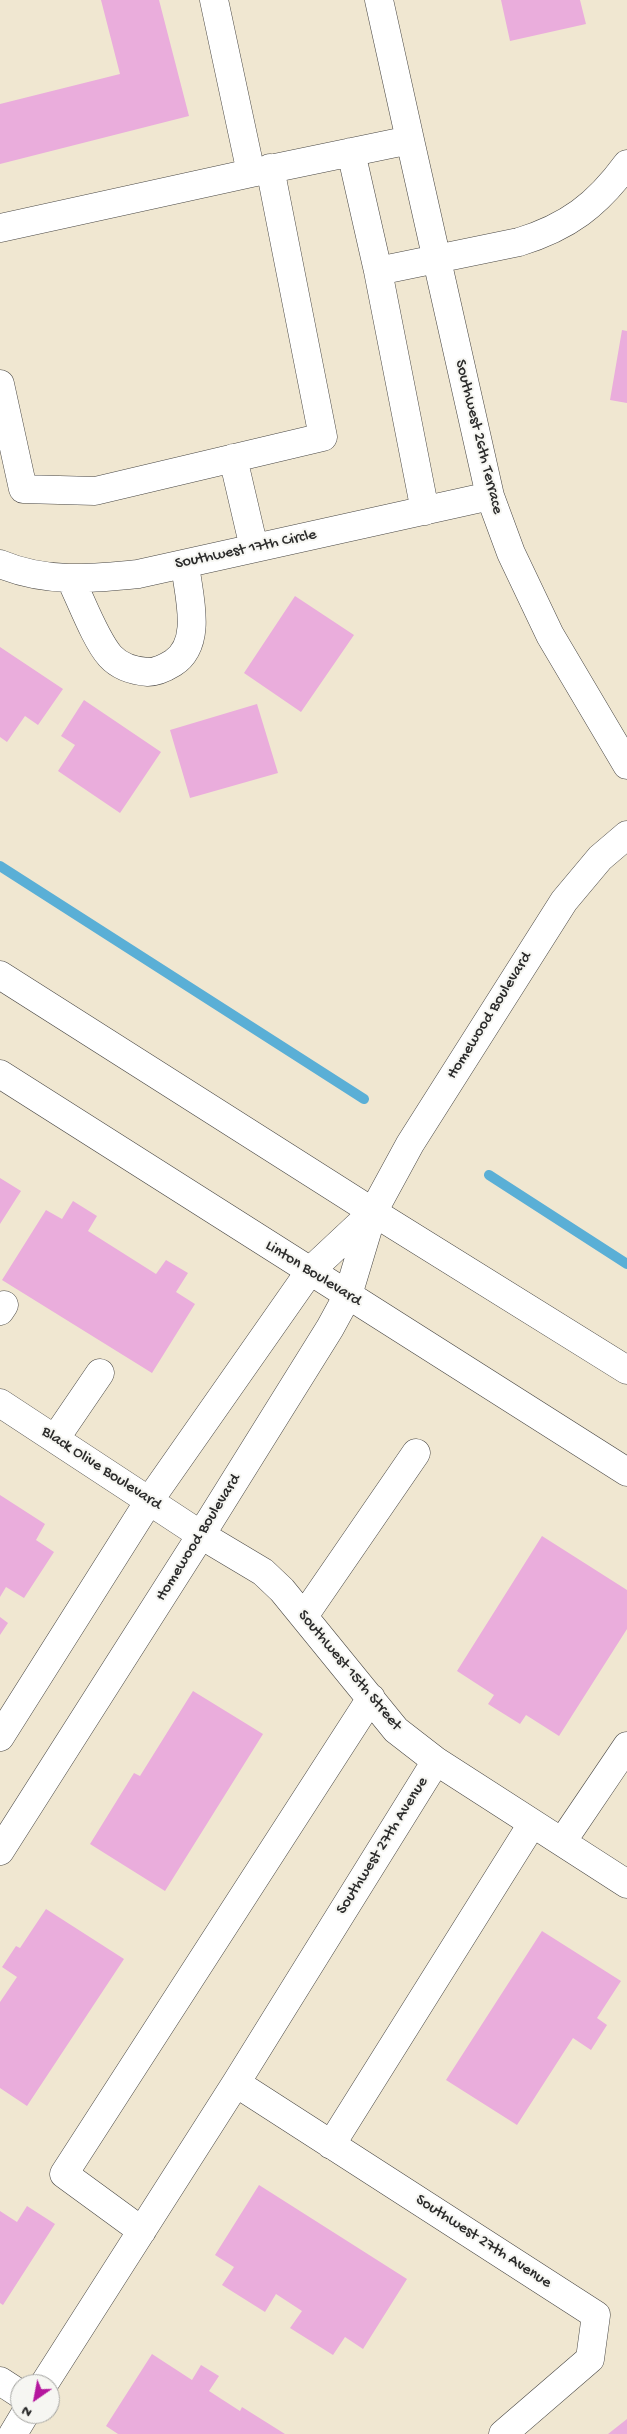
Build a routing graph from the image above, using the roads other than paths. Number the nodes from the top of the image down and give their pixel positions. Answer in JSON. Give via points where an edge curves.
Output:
{"nodes":[{"id":1,"x":214,"y":0,"type":"edge"},
{"id":2,"x":379,"y":0,"type":"edge"},
{"id":3,"x":410,"y":140,"type":"junction"},
{"id":4,"x":350,"y":152,"type":"junction"},
{"id":5,"x":627,"y":164,"type":"edge"},
{"id":6,"x":261,"y":171,"type":"junction"},
{"id":7,"x":0,"y":228,"type":"edge"},
{"id":8,"x":436,"y":260,"type":"junction"},
{"id":9,"x":378,"y":271,"type":"junction"},
{"id":10,"x":0,"y":384,"type":"edge"},
{"id":11,"x":233,"y":458,"type":"junction"},
{"id":12,"x":490,"y":496,"type":"junction"},
{"id":13,"x":426,"y":511,"type":"junction"},
{"id":14,"x":254,"y":548,"type":"junction"},
{"id":15,"x":0,"y":564,"type":"edge"},
{"id":16,"x":185,"y":564,"type":"junction"},
{"id":17,"x":70,"y":578,"type":"junction"},
{"id":18,"x":627,"y":765,"type":"edge"},
{"id":19,"x":627,"y":835,"type":"edge"},
{"id":20,"x":0,"y":975,"type":"edge"},
{"id":21,"x":0,"y":1074,"type":"edge"},
{"id":22,"x":373,"y":1212,"type":"junction"},
{"id":23,"x":310,"y":1271,"type":"junction"},
{"id":24,"x":348,"y":1296,"type":"junction"},
{"id":25,"x":627,"y":1370,"type":"edge"},
{"id":26,"x":100,"y":1373,"type":"dead end"},
{"id":27,"x":0,"y":1403,"type":"edge"},
{"id":28,"x":56,"y":1439,"type":"junction"},
{"id":29,"x":416,"y":1453,"type":"dead end"},
{"id":30,"x":627,"y":1472,"type":"edge"},
{"id":31,"x":149,"y":1501,"type":"junction"},
{"id":32,"x":202,"y":1535,"type":"junction"},
{"id":33,"x":304,"y":1616,"type":"junction"},
{"id":34,"x":370,"y":1698,"type":"junction"},
{"id":35,"x":0,"y":1737,"type":"edge"},
{"id":36,"x":627,"y":1746,"type":"edge"},
{"id":37,"x":436,"y":1761,"type":"junction"},
{"id":38,"x":532,"y":1824,"type":"junction"},
{"id":39,"x":562,"y":1842,"type":"junction"},
{"id":40,"x":0,"y":1851,"type":"edge"},
{"id":41,"x":627,"y":1884,"type":"edge"},
{"id":42,"x":236,"y":2084,"type":"junction"},
{"id":43,"x":331,"y":2145,"type":"junction"},
{"id":44,"x":142,"y":2231,"type":"junction"},
{"id":45,"x":50,"y":2374,"type":"edge"},
{"id":46,"x":502,"y":2434,"type":"edge"}],
"edges":[{"from":1,"to":6,"type":"street"},
{"from":2,"to":3,"type":"street","name":"Southwest 26th Terrace"},
{"from":3,"to":4,"type":"street"},
{"from":3,"to":8,"type":"street","name":"Southwest 26th Terrace"},
{"from":4,"to":6,"type":"street"},
{"from":4,"to":9,"type":"street"},
{"from":5,"to":8,"type":"street","via":[[590,207],[542,235]]},
{"from":6,"to":7,"type":"street"},
{"from":6,"to":11,"type":"street","via":[[323,437]]},
{"from":8,"to":9,"type":"street"},
{"from":8,"to":12,"type":"street","name":"Southwest 26th Terrace"},
{"from":9,"to":13,"type":"street"},
{"from":10,"to":11,"type":"street","via":[[23,489],[96,491]]},
{"from":11,"to":14,"type":"street"},
{"from":12,"to":13,"type":"street","name":"Southwest 17th Circle"},
{"from":12,"to":18,"type":"street","name":"Southwest 26th Terrace","via":[[511,553],[550,635]]},
{"from":13,"to":14,"type":"street","name":"Southwest 17th Circle"},
{"from":14,"to":16,"type":"street","name":"Southwest 17th Circle"},
{"from":15,"to":17,"type":"street","name":"Southwest 17th Circle","via":[[30,573]]},
{"from":16,"to":17,"type":"street","name":"Southwest 17th Circle","via":[[138,574]]},
{"from":16,"to":17,"type":"street","via":[[192,634],[178,660],[151,672],[122,666],[110,656]]},
{"from":19,"to":22,"type":"street","name":"Homewood Boulevard","via":[[600,858],[564,901],[410,1144]]},
{"from":20,"to":22,"type":"street"},
{"from":21,"to":23,"type":"street","name":"Linton Boulevard"},
{"from":22,"to":23,"type":"street","name":"Homewood Boulevard"},
{"from":22,"to":24,"type":"street","name":"Homewood Boulevard"},
{"from":22,"to":25,"type":"street"},
{"from":23,"to":24,"type":"street","name":"Linton Boulevard"},
{"from":23,"to":31,"type":"street","name":"Homewood Boulevard"},
{"from":24,"to":30,"type":"street","name":"Linton Boulevard"},
{"from":24,"to":32,"type":"street","name":"Homewood Boulevard"},
{"from":26,"to":28,"type":"street"},
{"from":27,"to":28,"type":"street","name":"Black Olive Boulevard"},
{"from":28,"to":31,"type":"street","name":"Black Olive Boulevard"},
{"from":29,"to":33,"type":"street"},
{"from":31,"to":32,"type":"street","name":"Black Olive Boulevard"},
{"from":31,"to":35,"type":"street","name":"Homewood Boulevard"},
{"from":32,"to":33,"type":"street","name":"Southwest 15th Street","via":[[263,1572]]},
{"from":32,"to":40,"type":"street","name":"Homewood Boulevard"},
{"from":33,"to":34,"type":"street","name":"Southwest 15th Street"},
{"from":34,"to":37,"type":"street","name":"Southwest 15th Street","via":[[396,1730]]},
{"from":34,"to":44,"type":"street","via":[[64,2174]]},
{"from":36,"to":39,"type":"street"},
{"from":37,"to":38,"type":"street","name":"Southwest 15th Street"},
{"from":37,"to":42,"type":"street","name":"Southwest 27th Avenue"},
{"from":38,"to":39,"type":"street","name":"Southwest 15th Street"},
{"from":38,"to":43,"type":"street"},
{"from":39,"to":41,"type":"street","name":"Southwest 15th Street"},
{"from":42,"to":43,"type":"street","name":"Southwest 27th Avenue"},
{"from":42,"to":44,"type":"street","name":"Southwest 27th Avenue"},
{"from":43,"to":46,"type":"street","name":"Southwest 27th Avenue","via":[[596,2315],[590,2359]]},
{"from":44,"to":45,"type":"street","name":"Southwest 27th Avenue"}]}
